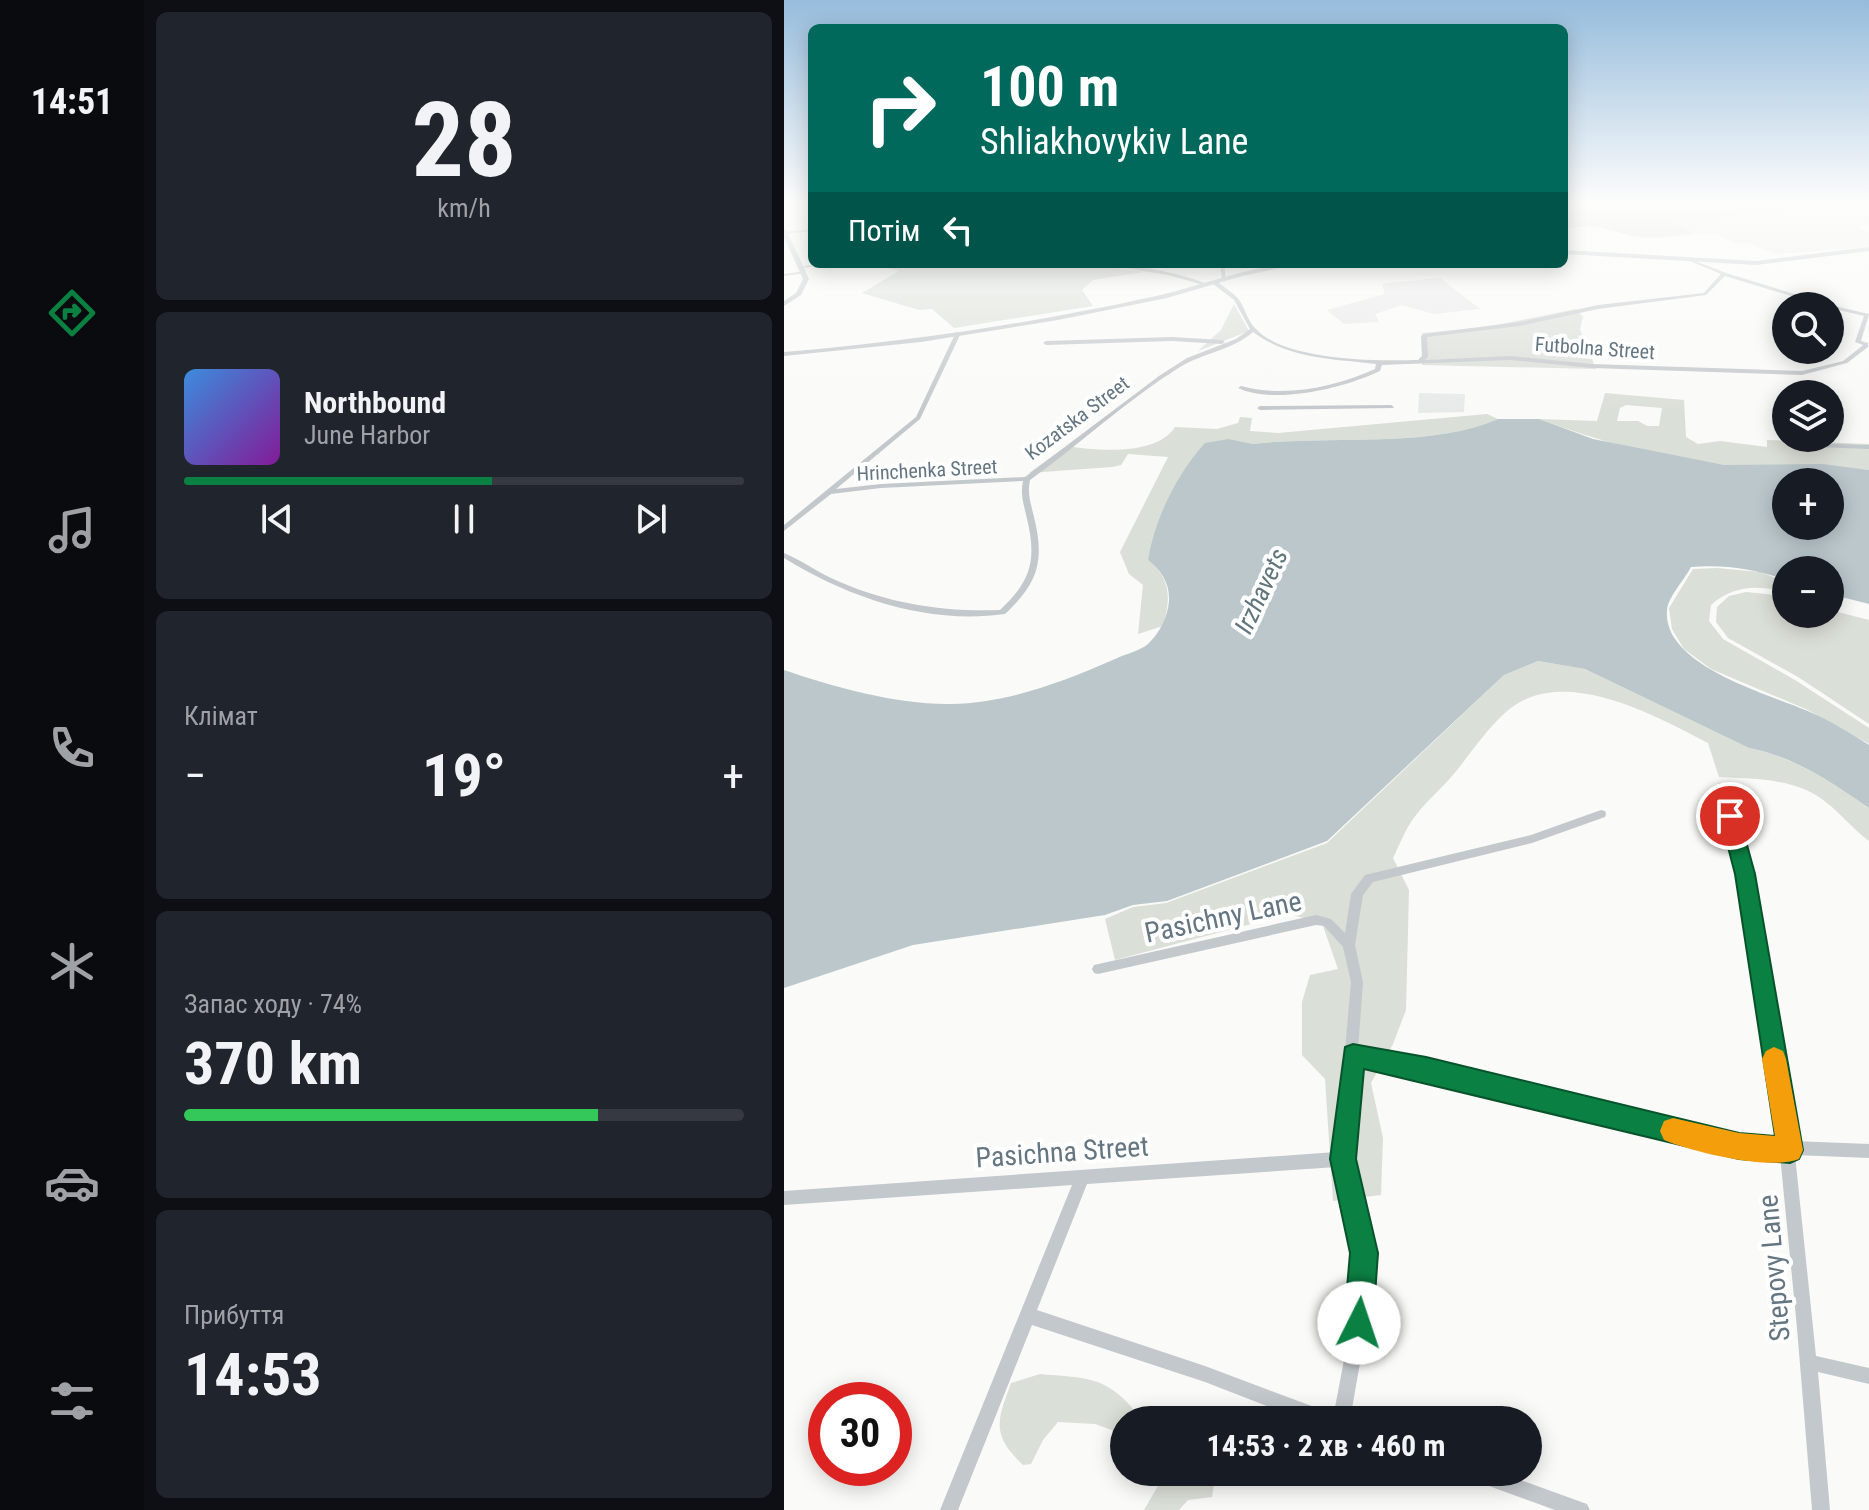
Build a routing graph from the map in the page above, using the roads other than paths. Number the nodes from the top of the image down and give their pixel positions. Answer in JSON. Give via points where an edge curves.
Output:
{"nodes":[{"id":1,"x":803,"y":272,"type":"edge"},
{"id":2,"x":1158,"y":272,"type":"edge"},
{"id":3,"x":1223,"y":272,"type":"edge"},
{"id":4,"x":1255,"y":272,"type":"edge"},
{"id":5,"x":1720,"y":272,"type":"edge"},
{"id":6,"x":1724,"y":274,"type":"junction"},
{"id":7,"x":1224,"y":279,"type":"junction"},
{"id":8,"x":1211,"y":284,"type":"junction"},
{"id":9,"x":1783,"y":292,"type":"edge"},
{"id":10,"x":784,"y":304,"type":"edge"},
{"id":11,"x":1844,"y":310,"type":"edge"},
{"id":12,"x":1867,"y":316,"type":"edge"},
{"id":13,"x":1253,"y":329,"type":"junction"},
{"id":14,"x":958,"y":333,"type":"junction"},
{"id":15,"x":1228,"y":342,"type":"junction"},
{"id":16,"x":1046,"y":343,"type":"dead end"},
{"id":17,"x":1868,"y":345,"type":"edge"},
{"id":18,"x":784,"y":354,"type":"edge"},
{"id":19,"x":1420,"y":361,"type":"junction"},
{"id":20,"x":1379,"y":363,"type":"junction"},
{"id":21,"x":1321,"y":386,"type":"junction"},
{"id":22,"x":1241,"y":388,"type":"dead end"},
{"id":23,"x":1391,"y":407,"type":"dead end"},
{"id":24,"x":1260,"y":408,"type":"dead end"},
{"id":25,"x":1322,"y":408,"type":"junction"},
{"id":26,"x":1844,"y":446,"type":"edge"},
{"id":27,"x":1869,"y":447,"type":"edge"},
{"id":28,"x":1027,"y":479,"type":"junction"},
{"id":29,"x":830,"y":492,"type":"junction"},
{"id":30,"x":784,"y":529,"type":"edge"},
{"id":31,"x":784,"y":555,"type":"edge"},
{"id":32,"x":1722,"y":787,"type":"dead end"},
{"id":33,"x":1601,"y":814,"type":"dead end"},
{"id":34,"x":1349,"y":945,"type":"junction"},
{"id":35,"x":1098,"y":969,"type":"dead end"},
{"id":36,"x":1353,"y":1055,"type":"junction"},
{"id":37,"x":1790,"y":1150,"type":"junction"},
{"id":38,"x":1869,"y":1151,"type":"edge"},
{"id":39,"x":1343,"y":1159,"type":"junction"},
{"id":40,"x":1083,"y":1177,"type":"junction"},
{"id":41,"x":784,"y":1198,"type":"edge"},
{"id":42,"x":1027,"y":1315,"type":"junction"},
{"id":43,"x":1808,"y":1362,"type":"junction"},
{"id":44,"x":1869,"y":1376,"type":"edge"},
{"id":45,"x":1288,"y":1406,"type":"edge"},
{"id":46,"x":1344,"y":1406,"type":"edge"},
{"id":47,"x":1513,"y":1486,"type":"edge"},
{"id":48,"x":949,"y":1510,"type":"edge"},
{"id":49,"x":1581,"y":1510,"type":"edge"},
{"id":50,"x":1821,"y":1510,"type":"edge"}],
"edges":[{"from":1,"to":10,"type":"street","via":[[802,289]]},
{"from":2,"to":8,"type":"street"},
{"from":3,"to":7,"type":"street"},
{"from":4,"to":7,"type":"street"},
{"from":5,"to":6,"type":"street"},
{"from":6,"to":9,"type":"street"},
{"from":6,"to":19,"type":"street","via":[[1706,294],[1424,336],[1425,357]]},
{"from":7,"to":8,"type":"street"},
{"from":8,"to":13,"type":"street","via":[[1236,299]]},
{"from":8,"to":14,"type":"street","via":[[1129,304]]},
{"from":11,"to":12,"type":"street"},
{"from":12,"to":17,"type":"street","name":"Futbolna Street","via":[[1858,342]]},
{"from":13,"to":15,"type":"street","name":"Kozatska Street"},
{"from":13,"to":20,"type":"street","via":[[1296,352]]},
{"from":14,"to":18,"type":"street"},
{"from":14,"to":29,"type":"street","name":"Hrinchenka Street","via":[[918,418]]},
{"from":15,"to":16,"type":"street","name":"Kozatska Street"},
{"from":15,"to":28,"type":"street","name":"Kozatska Street","via":[[1169,371]]},
{"from":17,"to":19,"type":"street","name":"Futbolna Street","via":[[1845,362],[1802,373],[1510,358]]},
{"from":19,"to":20,"type":"street","name":"Futbolna Street"},
{"from":20,"to":21,"type":"street","name":"Futbolna Street","via":[[1369,375]]},
{"from":21,"to":22,"type":"street","name":"Futbolna Street","via":[[1276,392]]},
{"from":21,"to":25,"type":"street"},
{"from":23,"to":25,"type":"street"},
{"from":24,"to":25,"type":"street"},
{"from":26,"to":27,"type":"street"},
{"from":28,"to":29,"type":"street","name":"Hrinchenka Street"},
{"from":28,"to":31,"type":"street","name":"Kozatska Street","via":[[1023,501],[1030,513],[1037,565],[1028,585],[1002,612],[943,613],[889,602],[823,581]]},
{"from":29,"to":30,"type":"street","name":"Hrinchenka Street"},
{"from":32,"to":37,"type":"street","name":"Stepovy Lane","via":[[1745,874]]},
{"from":33,"to":34,"type":"street","via":[[1532,839],[1369,878],[1357,894]]},
{"from":34,"to":35,"type":"street","name":"Pasichny Lane","via":[[1327,922],[1316,920]]},
{"from":34,"to":36,"type":"street","via":[[1357,982]]},
{"from":36,"to":37,"type":"street","via":[[1739,1146]]},
{"from":36,"to":39,"type":"street"},
{"from":37,"to":38,"type":"street"},
{"from":37,"to":43,"type":"street","name":"Stepovy Lane"},
{"from":39,"to":40,"type":"street","name":"Pasichna Street"},
{"from":39,"to":46,"type":"street","via":[[1364,1253],[1359,1323]]},
{"from":40,"to":41,"type":"street","name":"Pasichna Street"},
{"from":40,"to":42,"type":"street"},
{"from":42,"to":45,"type":"street"},
{"from":42,"to":48,"type":"street"},
{"from":43,"to":44,"type":"street"},
{"from":43,"to":50,"type":"street","name":"Stepovy Lane"},
{"from":47,"to":49,"type":"street"}]}
